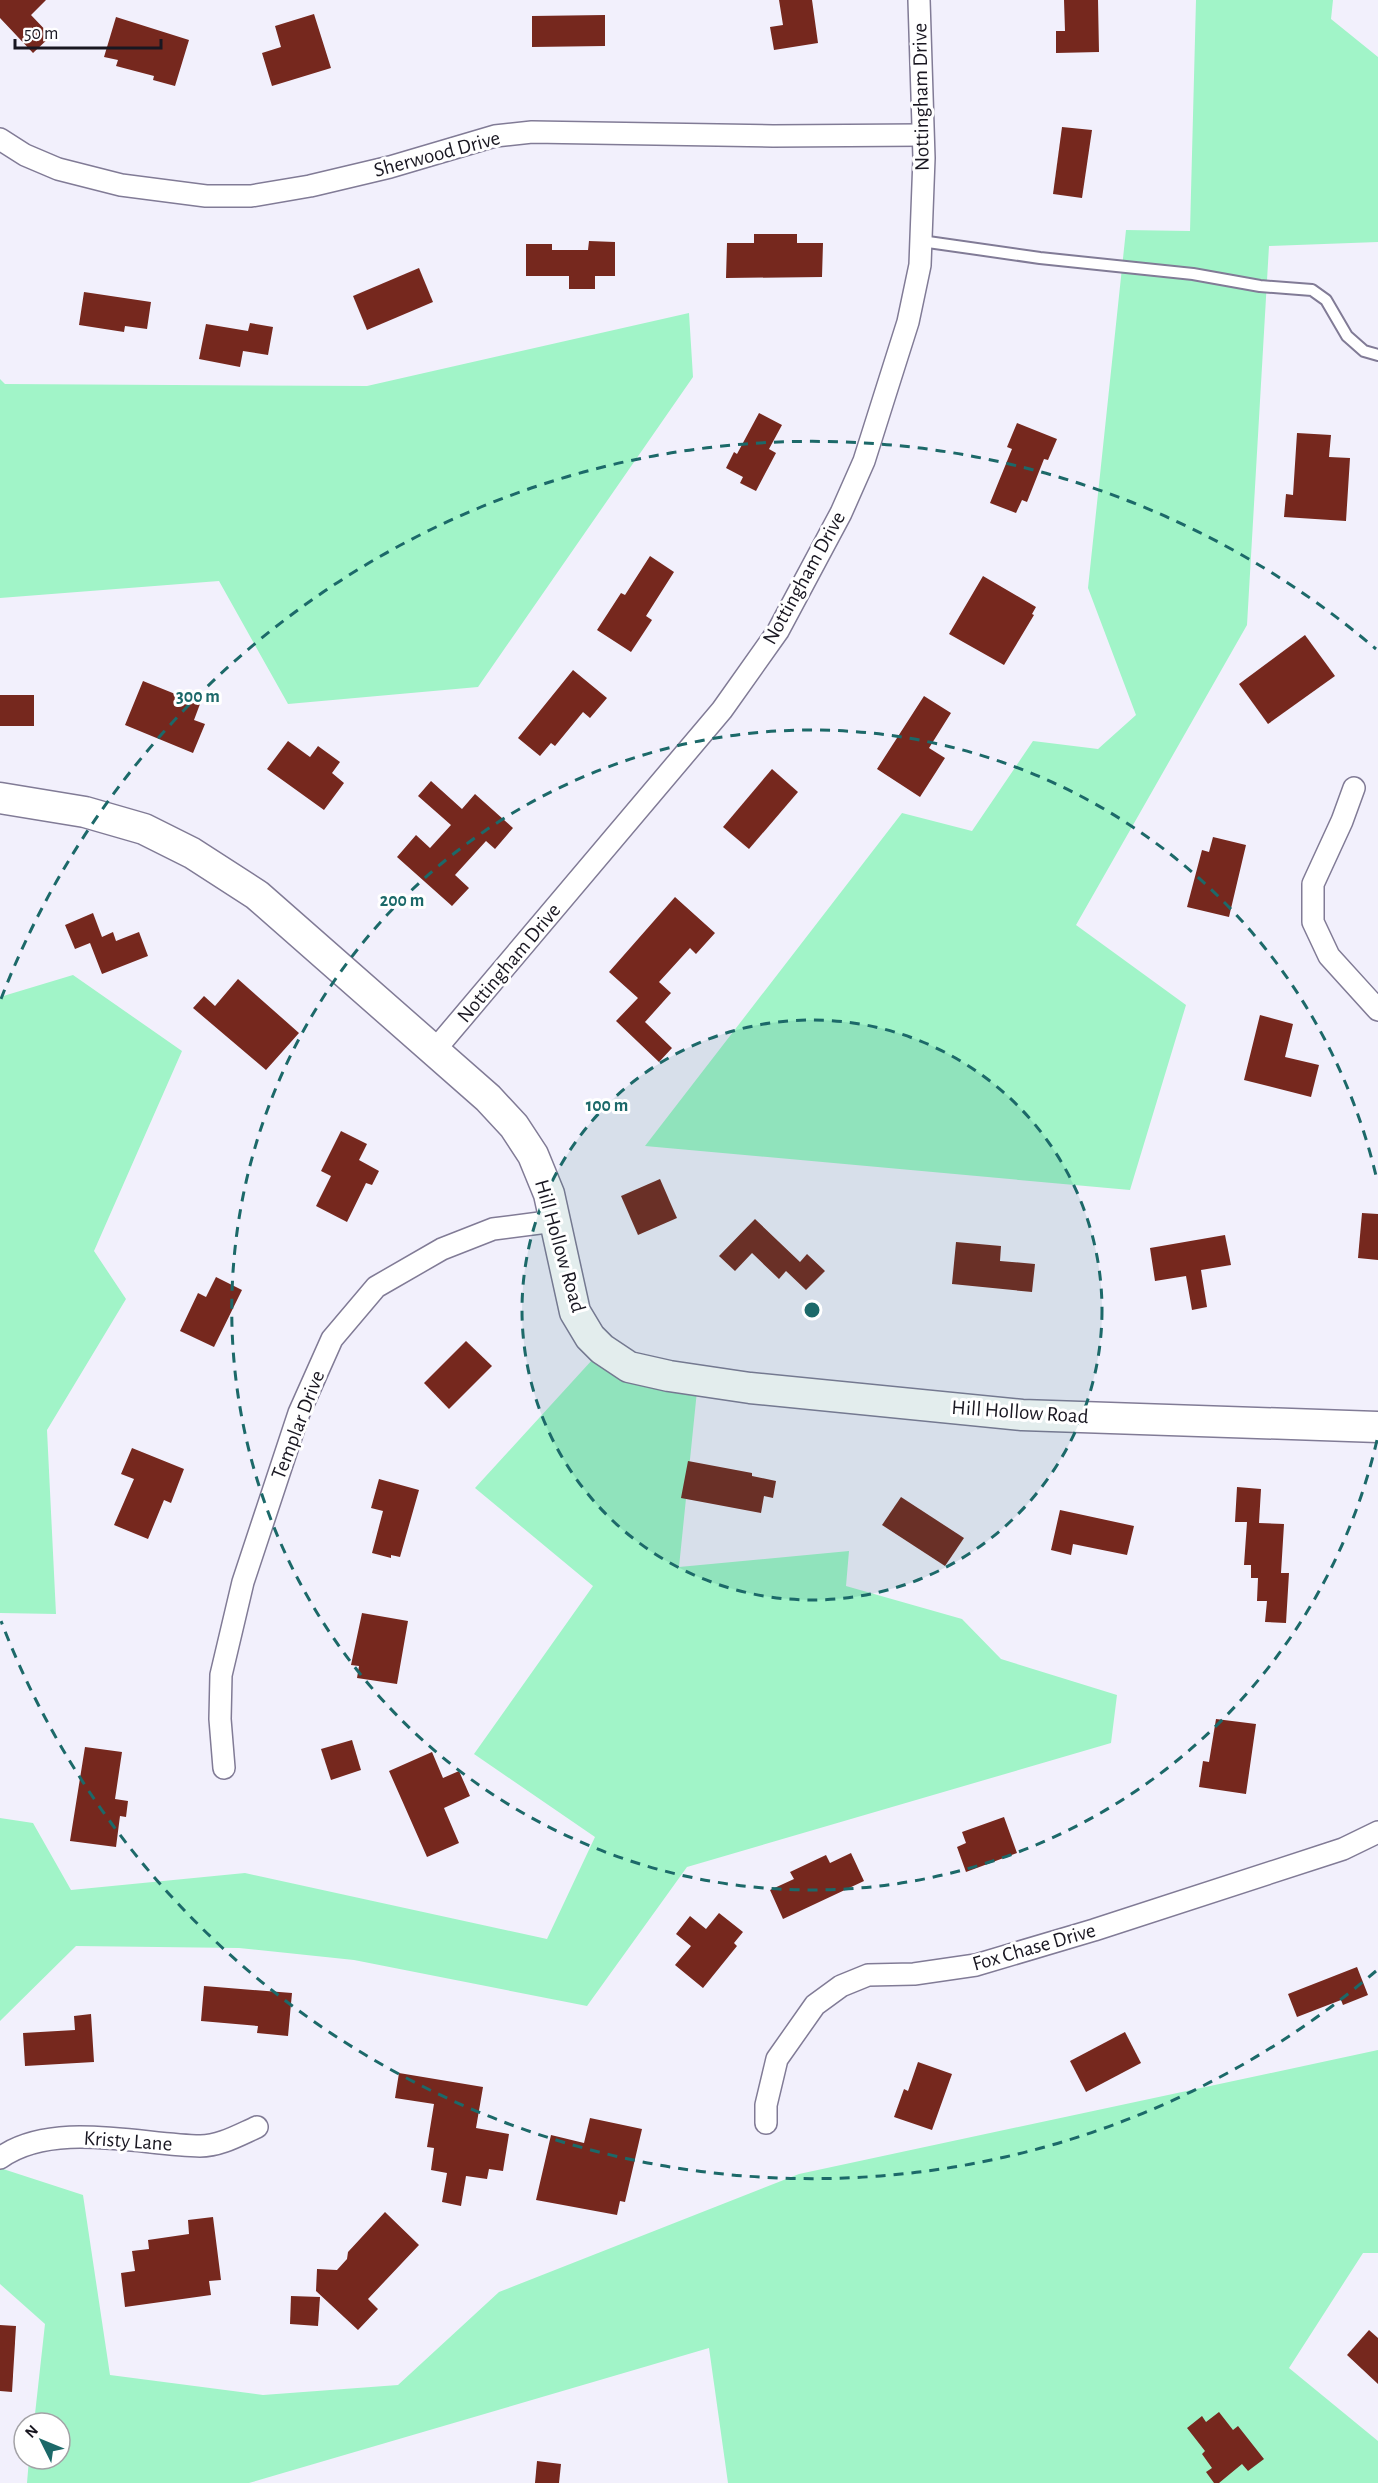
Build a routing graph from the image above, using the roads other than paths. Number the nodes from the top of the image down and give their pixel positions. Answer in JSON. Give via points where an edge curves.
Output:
{"nodes":[{"id":1,"x":918,"y":0,"type":"edge"},
{"id":2,"x":922,"y":135,"type":"junction"},
{"id":3,"x":0,"y":139,"type":"edge"},
{"id":4,"x":921,"y":240,"type":"junction"},
{"id":5,"x":1378,"y":356,"type":"edge"},
{"id":6,"x":1354,"y":788,"type":"dead end"},
{"id":7,"x":0,"y":798,"type":"edge"},
{"id":8,"x":1378,"y":1010,"type":"edge"},
{"id":9,"x":434,"y":1051,"type":"junction"},
{"id":10,"x":555,"y":1221,"type":"junction"},
{"id":11,"x":1378,"y":1427,"type":"edge"},
{"id":12,"x":224,"y":1767,"type":"dead end"},
{"id":13,"x":1378,"y":1832,"type":"edge"},
{"id":14,"x":766,"y":2123,"type":"dead end"},
{"id":15,"x":257,"y":2127,"type":"dead end"},
{"id":16,"x":0,"y":2158,"type":"edge"}],
"edges":[{"from":1,"to":2,"type":"street","name":"Nottingham Drive"},
{"from":2,"to":3,"type":"street","name":"Sherwood Drive","via":[[532,132],[495,136],[378,170],[251,196],[206,196],[121,185],[58,169]]},
{"from":2,"to":4,"type":"street","name":"Nottingham Drive"},
{"from":4,"to":5,"type":"lane","via":[[1312,290],[1326,300],[1347,336],[1364,351]]},
{"from":4,"to":9,"type":"street","name":"Nottingham Drive","via":[[909,322],[864,461],[778,631],[722,710]]},
{"from":6,"to":8,"type":"street","via":[[1313,884],[1314,922],[1329,956]]},
{"from":7,"to":9,"type":"street","name":"Hill Hollow Road","via":[[85,812],[144,829],[192,853],[257,895]]},
{"from":9,"to":10,"type":"street","name":"Hill Hollow Road","via":[[514,1126],[533,1155]]},
{"from":10,"to":11,"type":"street","name":"Hill Hollow Road","via":[[575,1312],[602,1349],[629,1366],[750,1388],[1022,1415]]},
{"from":10,"to":12,"type":"street","name":"Templar Drive","via":[[493,1229],[442,1249],[376,1287],[332,1339],[299,1413],[243,1582],[221,1675]]},
{"from":13,"to":14,"type":"street","name":"Fox Chase Drive","via":[[1343,1849],[976,1965],[915,1974],[868,1975],[841,1986],[814,2005],[777,2060],[766,2105]]},
{"from":15,"to":16,"type":"street","name":"Kristy Lane","via":[[202,2146],[80,2136],[34,2143]]}]}
